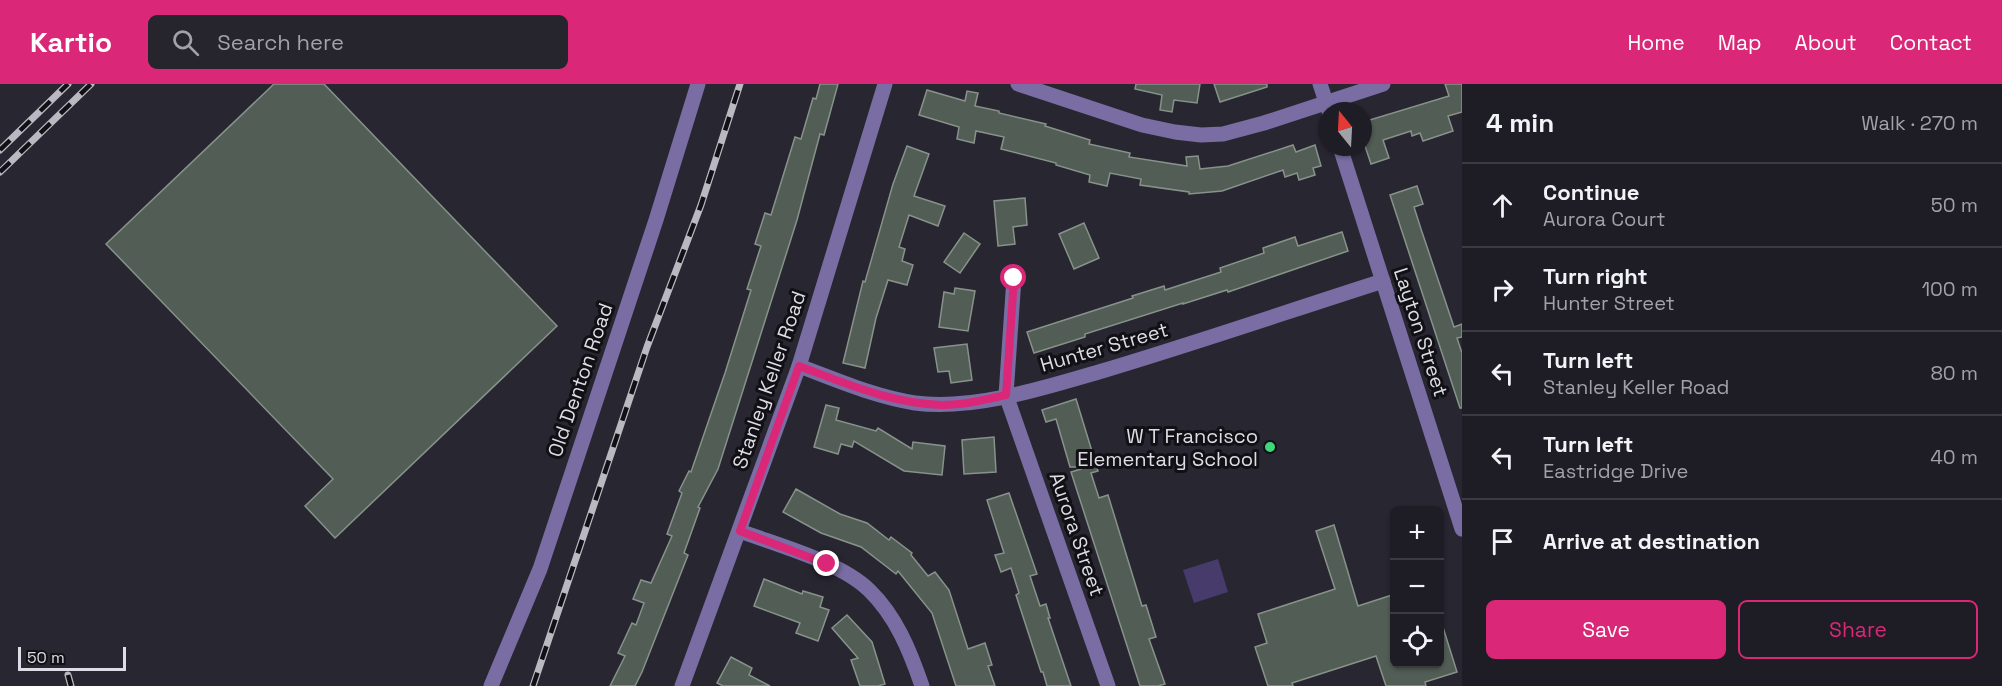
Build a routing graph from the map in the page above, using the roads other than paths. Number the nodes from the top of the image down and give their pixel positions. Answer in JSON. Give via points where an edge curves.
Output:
{"nodes":[{"id":1,"x":698,"y":84,"type":"edge"},
{"id":2,"x":885,"y":84,"type":"edge"},
{"id":3,"x":1018,"y":84,"type":"edge"},
{"id":4,"x":1320,"y":84,"type":"edge"},
{"id":5,"x":1383,"y":84,"type":"edge"},
{"id":6,"x":1325,"y":102,"type":"edge"},
{"id":7,"x":1339,"y":102,"type":"edge"},
{"id":8,"x":1318,"y":109,"type":"edge"},
{"id":9,"x":1343,"y":156,"type":"edge"},
{"id":10,"x":1014,"y":278,"type":"dead end"},
{"id":11,"x":1383,"y":281,"type":"junction"},
{"id":12,"x":799,"y":366,"type":"junction"},
{"id":13,"x":1006,"y":395,"type":"junction"},
{"id":14,"x":1462,"y":529,"type":"edge"},
{"id":15,"x":740,"y":531,"type":"junction"},
{"id":16,"x":491,"y":686,"type":"edge"},
{"id":17,"x":682,"y":686,"type":"edge"},
{"id":18,"x":922,"y":686,"type":"edge"},
{"id":19,"x":1108,"y":686,"type":"edge"}],
"edges":[{"from":1,"to":16,"type":"street","name":"Old Denton Road","via":[[540,569]]},
{"from":2,"to":12,"type":"street","name":"Stanley Keller Road"},
{"from":3,"to":8,"type":"street","via":[[1142,125],[1201,135],[1222,134]]},
{"from":4,"to":6,"type":"street"},
{"from":5,"to":7,"type":"street"},
{"from":9,"to":11,"type":"street","name":"Layton Street"},
{"from":10,"to":13,"type":"street"},
{"from":11,"to":13,"type":"street","name":"Hunter Street","via":[[1132,362]]},
{"from":11,"to":14,"type":"street","name":"Layton Street"},
{"from":12,"to":13,"type":"street","name":"Hunter Street","via":[[886,397],[916,403],[971,403]]},
{"from":12,"to":15,"type":"street","name":"Stanley Keller Road"},
{"from":13,"to":19,"type":"street","name":"Aurora Street"},
{"from":15,"to":17,"type":"street","name":"Stanley Keller Road"},
{"from":15,"to":18,"type":"street","via":[[827,564],[870,590],[896,624]]}]}
